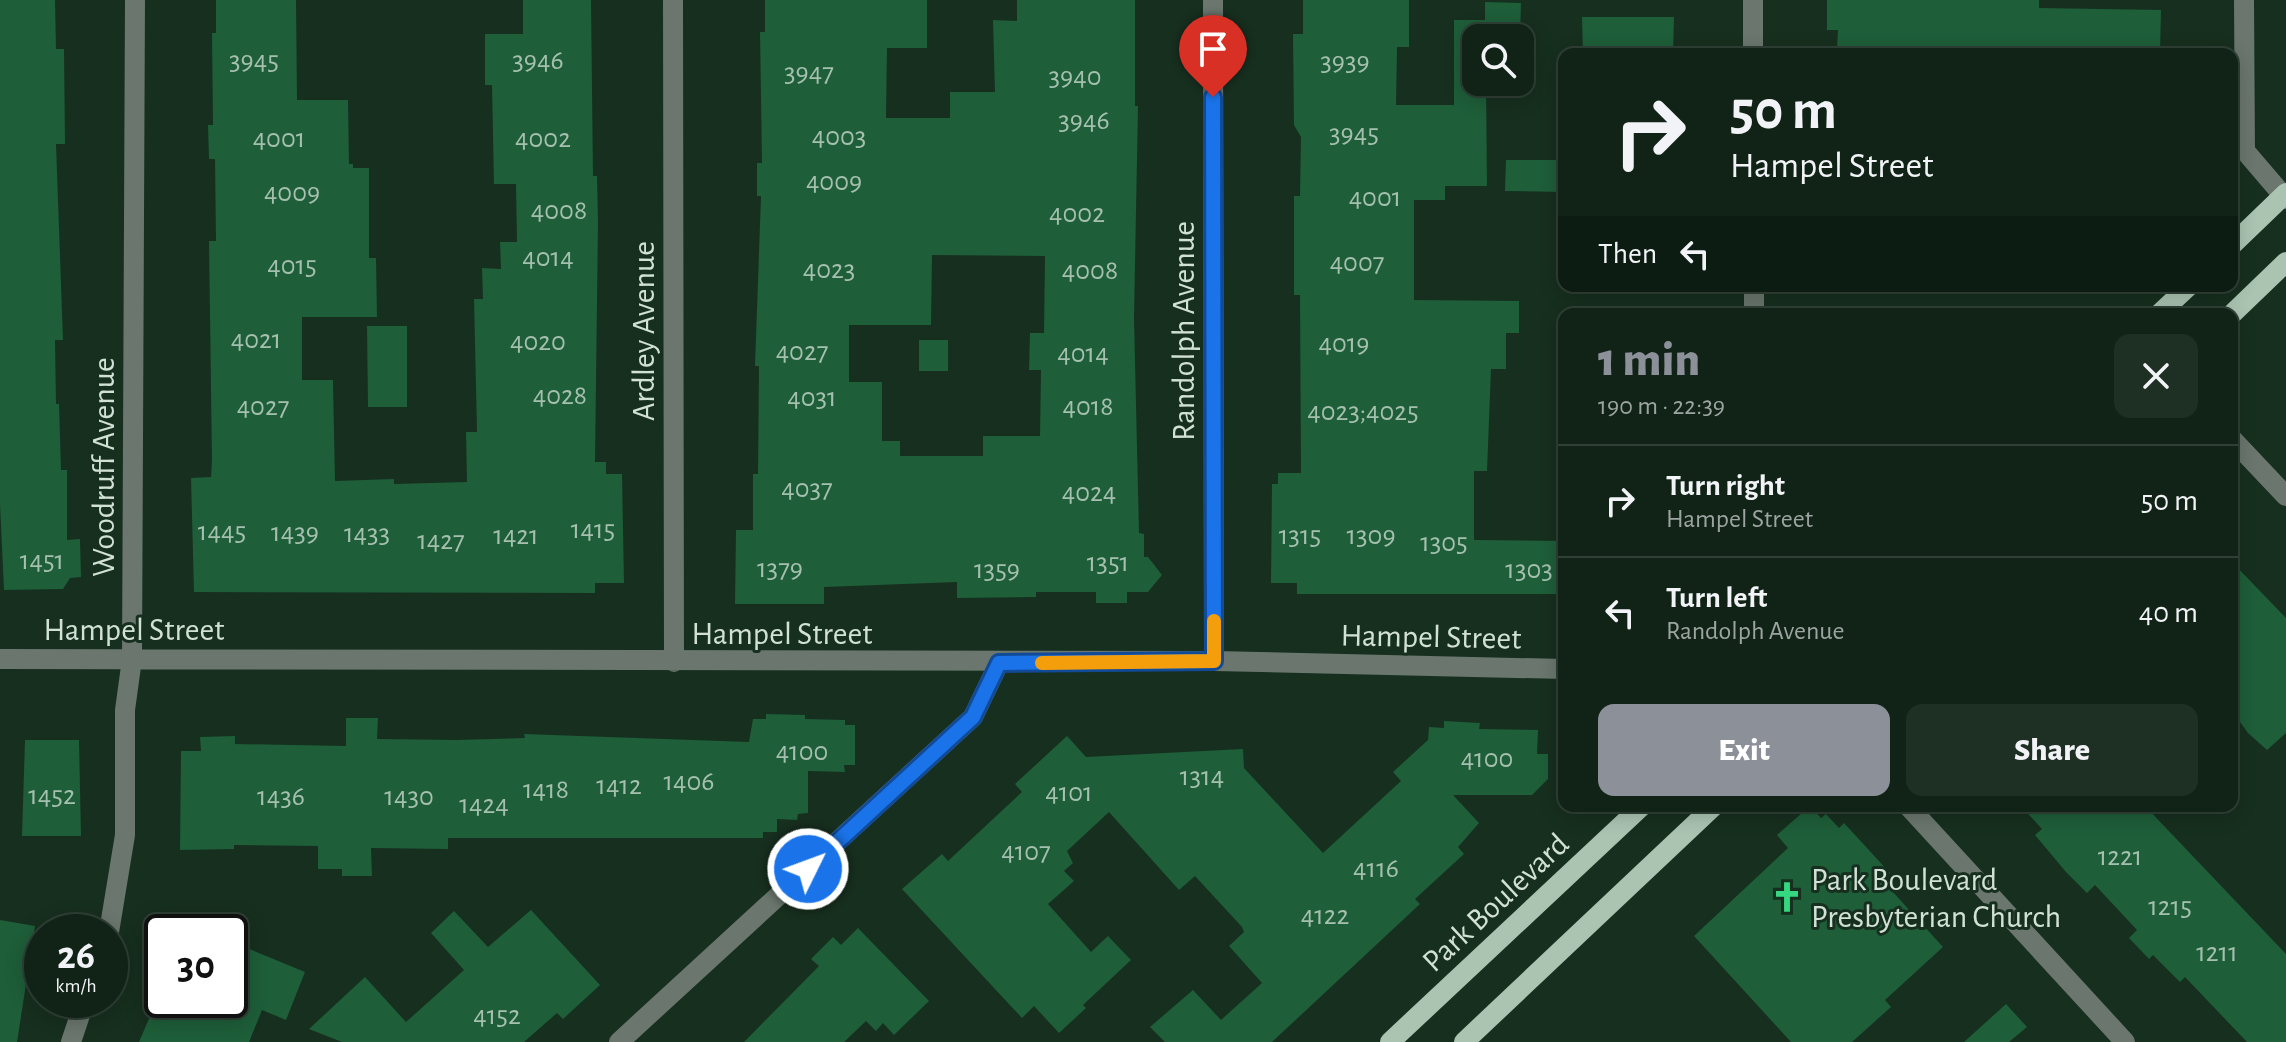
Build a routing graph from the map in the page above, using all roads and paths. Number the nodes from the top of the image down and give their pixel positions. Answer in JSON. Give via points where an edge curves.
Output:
{"nodes":[{"id":1,"x":135,"y":0,"type":"edge"},
{"id":2,"x":673,"y":0,"type":"edge"},
{"id":3,"x":1213,"y":0,"type":"edge"},
{"id":4,"x":1753,"y":0,"type":"edge"},
{"id":5,"x":2244,"y":0,"type":"edge"},
{"id":6,"x":1753,"y":48,"type":"edge"},
{"id":7,"x":2285,"y":196,"type":"edge"},
{"id":8,"x":2238,"y":239,"type":"edge"},
{"id":9,"x":2286,"y":262,"type":"edge"},
{"id":10,"x":2183,"y":292,"type":"edge"},
{"id":11,"x":2165,"y":308,"type":"edge"},
{"id":12,"x":2238,"y":308,"type":"edge"},
{"id":13,"x":2238,"y":445,"type":"edge"},
{"id":14,"x":2286,"y":496,"type":"edge"},
{"id":15,"x":0,"y":659,"type":"edge"},
{"id":16,"x":132,"y":659,"type":"junction"},
{"id":17,"x":1214,"y":661,"type":"junction"},
{"id":18,"x":674,"y":662,"type":"junction"},
{"id":19,"x":999,"y":663,"type":"junction"},
{"id":20,"x":1558,"y":669,"type":"edge"},
{"id":21,"x":1636,"y":812,"type":"edge"},
{"id":22,"x":1708,"y":812,"type":"edge"},
{"id":23,"x":1914,"y":812,"type":"edge"},
{"id":24,"x":112,"y":914,"type":"edge"},
{"id":25,"x":79,"y":1018,"type":"edge"},
{"id":26,"x":71,"y":1042,"type":"edge"},
{"id":27,"x":619,"y":1042,"type":"edge"},
{"id":28,"x":1390,"y":1042,"type":"edge"},
{"id":29,"x":1464,"y":1042,"type":"edge"},
{"id":30,"x":2125,"y":1042,"type":"edge"}],
"edges":[{"from":1,"to":16,"type":"street","name":"Woodruff Avenue"},
{"from":2,"to":18,"type":"street","name":"Ardley Avenue"},
{"from":3,"to":17,"type":"street","name":"Randolph Avenue"},
{"from":4,"to":6,"type":"street"},
{"from":5,"to":7,"type":"street","via":[[2245,151]]},
{"from":7,"to":8,"type":"main road"},
{"from":9,"to":12,"type":"main road"},
{"from":10,"to":11,"type":"main road"},
{"from":13,"to":14,"type":"street"},
{"from":15,"to":16,"type":"street","name":"Hampel Street"},
{"from":16,"to":18,"type":"street","name":"Hampel Street"},
{"from":16,"to":24,"type":"street","name":"Woodruff Avenue","via":[[125,710],[125,835]]},
{"from":17,"to":19,"type":"street","name":"Hampel Street"},
{"from":17,"to":20,"type":"street","name":"Hampel Street"},
{"from":18,"to":19,"type":"street","name":"Hampel Street"},
{"from":19,"to":27,"type":"street","via":[[973,717]]},
{"from":21,"to":28,"type":"main road","name":"Park Boulevard"},
{"from":22,"to":29,"type":"main road"},
{"from":23,"to":30,"type":"street"},
{"from":25,"to":26,"type":"street"}]}
